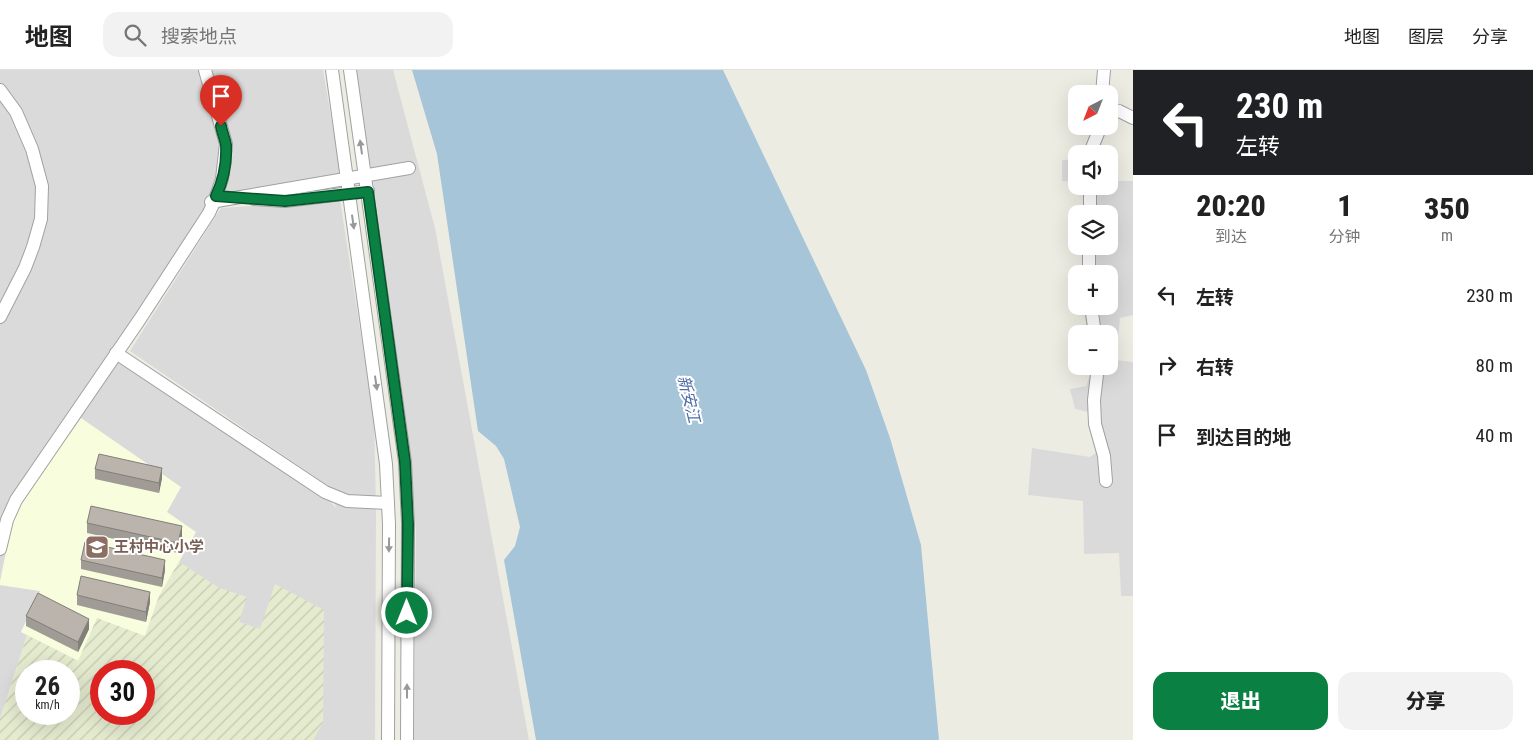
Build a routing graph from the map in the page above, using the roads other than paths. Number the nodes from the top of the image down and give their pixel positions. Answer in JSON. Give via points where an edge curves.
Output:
{"nodes":[{"id":1,"x":206,"y":70,"type":"edge"},
{"id":2,"x":332,"y":70,"type":"edge"},
{"id":3,"x":350,"y":70,"type":"edge"},
{"id":4,"x":1104,"y":70,"type":"edge"},
{"id":5,"x":1103,"y":85,"type":"edge"},
{"id":6,"x":0,"y":90,"type":"edge"},
{"id":7,"x":1118,"y":111,"type":"edge"},
{"id":8,"x":1133,"y":118,"type":"edge"},
{"id":9,"x":409,"y":168,"type":"dead end"},
{"id":10,"x":368,"y":192,"type":"junction"},
{"id":11,"x":349,"y":194,"type":"junction"},
{"id":12,"x":214,"y":199,"type":"junction"},
{"id":13,"x":0,"y":317,"type":"edge"},
{"id":14,"x":116,"y":353,"type":"junction"},
{"id":15,"x":1097,"y":375,"type":"edge"},
{"id":16,"x":1106,"y":481,"type":"dead end"},
{"id":17,"x":388,"y":503,"type":"junction"},
{"id":18,"x":0,"y":549,"type":"edge"},
{"id":19,"x":388,"y":740,"type":"edge"},
{"id":20,"x":407,"y":740,"type":"edge"}],
"edges":[{"from":1,"to":12,"type":"street","via":[[226,144],[224,168]]},
{"from":2,"to":11,"type":"street"},
{"from":10,"to":3,"type":"street","one_way":true},
{"from":4,"to":5,"type":"street"},
{"from":6,"to":13,"type":"street","via":[[16,112],[32,149],[42,186],[41,219],[33,247]]},
{"from":7,"to":8,"type":"street"},
{"from":9,"to":12,"type":"street"},
{"from":10,"to":11,"type":"street"},
{"from":20,"to":10,"type":"street","one_way":true,"via":[[407,488]]},
{"from":11,"to":12,"type":"street","via":[[285,201]]},
{"from":11,"to":17,"type":"street","one_way":true,"via":[[384,438]]},
{"from":12,"to":14,"type":"street","via":[[209,213]]},
{"from":14,"to":17,"type":"street","via":[[325,492],[347,501]]},
{"from":14,"to":18,"type":"street","via":[[16,500]]},
{"from":15,"to":16,"type":"street","via":[[1095,424],[1104,456]]},
{"from":17,"to":19,"type":"street","one_way":true}]}
